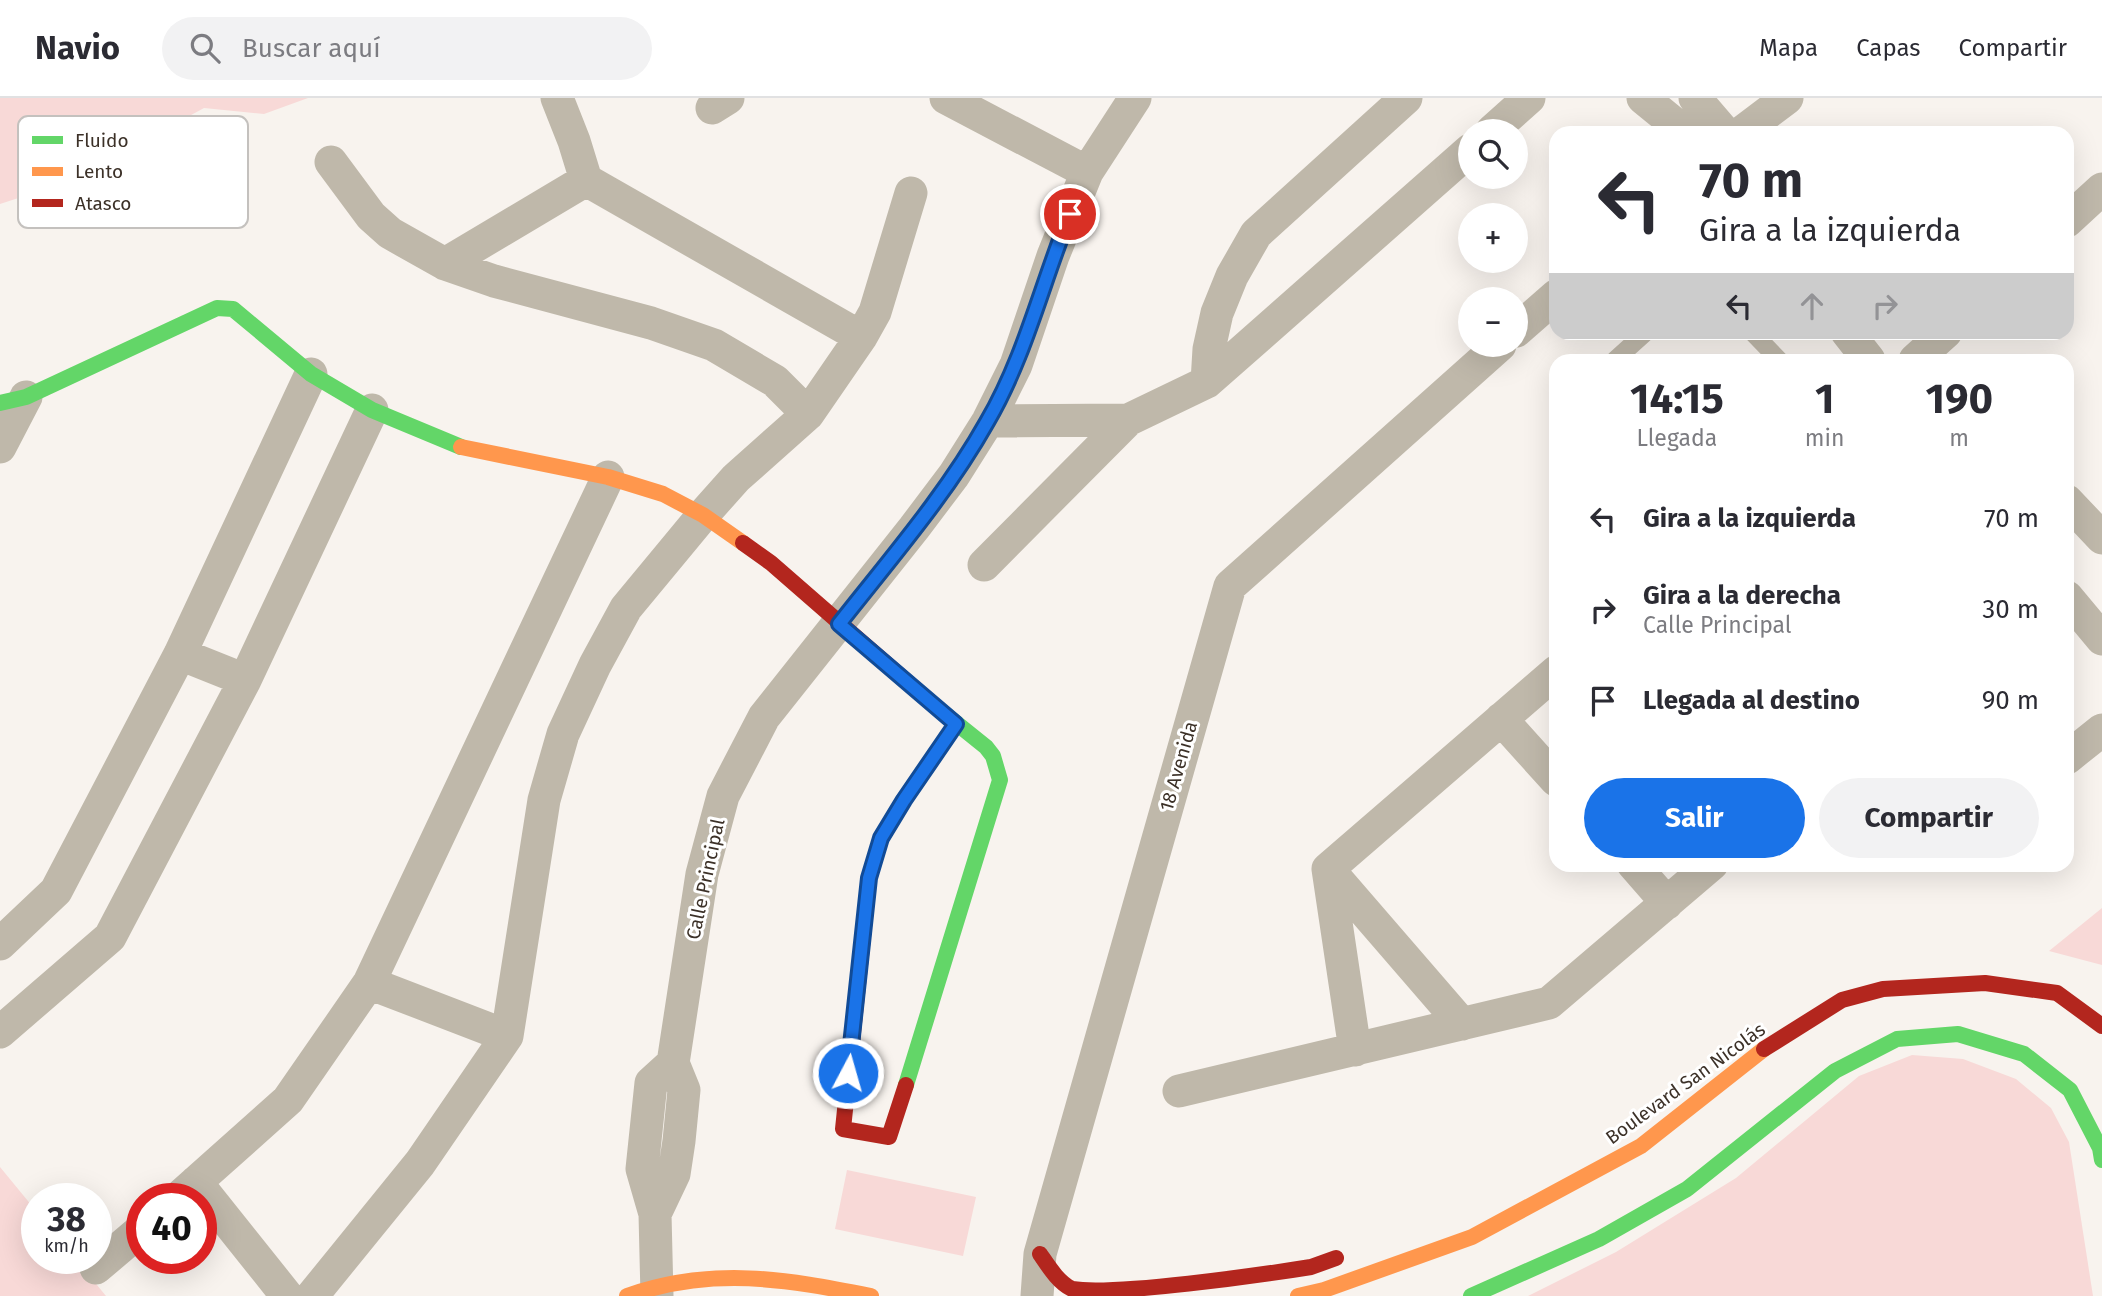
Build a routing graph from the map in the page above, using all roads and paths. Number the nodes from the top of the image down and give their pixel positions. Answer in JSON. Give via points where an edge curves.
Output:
{"nodes":[{"id":1,"x":557,"y":98,"type":"edge"},
{"id":2,"x":946,"y":98,"type":"edge"},
{"id":3,"x":1135,"y":98,"type":"edge"},
{"id":4,"x":1406,"y":98,"type":"edge"},
{"id":5,"x":1529,"y":98,"type":"edge"},
{"id":6,"x":1643,"y":98,"type":"edge"},
{"id":7,"x":1695,"y":98,"type":"edge"},
{"id":8,"x":1787,"y":98,"type":"edge"},
{"id":9,"x":1505,"y":119,"type":"edge"},
{"id":10,"x":1677,"y":126,"type":"edge"},
{"id":11,"x":1731,"y":126,"type":"edge"},
{"id":12,"x":1745,"y":126,"type":"edge"},
{"id":13,"x":1458,"y":161,"type":"edge"},
{"id":14,"x":331,"y":162,"type":"dead end"},
{"id":15,"x":1087,"y":172,"type":"junction"},
{"id":16,"x":586,"y":180,"type":"junction"},
{"id":17,"x":2102,"y":189,"type":"edge"},
{"id":18,"x":911,"y":193,"type":"dead end"},
{"id":19,"x":2074,"y":215,"type":"edge"},
{"id":20,"x":445,"y":264,"type":"junction"},
{"id":21,"x":1549,"y":302,"type":"edge"},
{"id":22,"x":1528,"y":320,"type":"edge"},
{"id":23,"x":862,"y":337,"type":"junction"},
{"id":24,"x":1637,"y":340,"type":"edge"},
{"id":25,"x":1760,"y":340,"type":"edge"},
{"id":26,"x":1853,"y":340,"type":"edge"},
{"id":27,"x":1622,"y":354,"type":"edge"},
{"id":28,"x":1773,"y":354,"type":"edge"},
{"id":29,"x":1864,"y":354,"type":"edge"},
{"id":30,"x":1487,"y":357,"type":"edge"},
{"id":31,"x":311,"y":373,"type":"junction"},
{"id":32,"x":1207,"y":383,"type":"junction"},
{"id":33,"x":13,"y":400,"type":"edge"},
{"id":34,"x":372,"y":410,"type":"junction"},
{"id":35,"x":808,"y":414,"type":"junction"},
{"id":36,"x":1128,"y":420,"type":"junction"},
{"id":37,"x":988,"y":421,"type":"junction"},
{"id":38,"x":0,"y":447,"type":"edge"},
{"id":39,"x":608,"y":477,"type":"junction"},
{"id":40,"x":2074,"y":508,"type":"edge"},
{"id":41,"x":703,"y":515,"type":"junction"},
{"id":42,"x":2102,"y":538,"type":"edge"},
{"id":43,"x":984,"y":565,"type":"dead end"},
{"id":44,"x":2074,"y":605,"type":"edge"},
{"id":45,"x":839,"y":624,"type":"junction"},
{"id":46,"x":2102,"y":639,"type":"edge"},
{"id":47,"x":180,"y":653,"type":"junction"},
{"id":48,"x":1549,"y":678,"type":"edge"},
{"id":49,"x":245,"y":680,"type":"junction"},
{"id":50,"x":1501,"y":719,"type":"junction"},
{"id":51,"x":956,"y":724,"type":"junction"},
{"id":52,"x":2102,"y":730,"type":"edge"},
{"id":53,"x":2074,"y":752,"type":"edge"},
{"id":54,"x":1549,"y":772,"type":"edge"},
{"id":55,"x":1328,"y":869,"type":"junction"},
{"id":56,"x":1640,"y":872,"type":"edge"},
{"id":57,"x":1703,"y":872,"type":"edge"},
{"id":58,"x":1667,"y":903,"type":"junction"},
{"id":59,"x":0,"y":944,"type":"edge"},
{"id":60,"x":369,"y":983,"type":"junction"},
{"id":61,"x":1462,"y":1024,"type":"junction"},
{"id":62,"x":2102,"y":1026,"type":"edge"},
{"id":63,"x":0,"y":1032,"type":"edge"},
{"id":64,"x":507,"y":1036,"type":"junction"},
{"id":65,"x":1355,"y":1049,"type":"junction"},
{"id":66,"x":1179,"y":1091,"type":"dead end"},
{"id":67,"x":2102,"y":1160,"type":"edge"},
{"id":68,"x":1615,"y":1161,"type":"junction"},
{"id":69,"x":195,"y":1183,"type":"edge"},
{"id":70,"x":1525,"y":1191,"type":"dead end"},
{"id":71,"x":217,"y":1223,"type":"edge"},
{"id":72,"x":126,"y":1243,"type":"edge"},
{"id":73,"x":1349,"y":1252,"type":"dead end"},
{"id":74,"x":112,"y":1254,"type":"edge"},
{"id":75,"x":1040,"y":1255,"type":"junction"},
{"id":76,"x":647,"y":1292,"type":"edge"},
{"id":77,"x":287,"y":1296,"type":"edge"},
{"id":78,"x":312,"y":1296,"type":"edge"},
{"id":79,"x":871,"y":1296,"type":"edge"},
{"id":80,"x":1037,"y":1296,"type":"edge"},
{"id":81,"x":1298,"y":1296,"type":"edge"},
{"id":82,"x":1471,"y":1296,"type":"edge"}],
"edges":[{"from":1,"to":16,"type":"street"},
{"from":2,"to":15,"type":"street"},
{"from":3,"to":15,"type":"street","name":"Calle Principal"},
{"from":4,"to":32,"type":"street","via":[[1256,234],[1217,313]]},
{"from":5,"to":9,"type":"street"},
{"from":6,"to":10,"type":"street"},
{"from":7,"to":11,"type":"street"},
{"from":8,"to":12,"type":"street"},
{"from":13,"to":32,"type":"street"},
{"from":14,"to":20,"type":"street","via":[[371,216],[390,233]]},
{"from":15,"to":37,"type":"street","name":"Calle Principal","via":[[1016,365]]},
{"from":16,"to":20,"type":"street"},
{"from":16,"to":23,"type":"street"},
{"from":17,"to":19,"type":"street"},
{"from":18,"to":23,"type":"street","via":[[875,312]]},
{"from":20,"to":35,"type":"street","via":[[714,345],[775,381]]},
{"from":21,"to":22,"type":"street"},
{"from":23,"to":35,"type":"street"},
{"from":24,"to":27,"type":"lane"},
{"from":25,"to":28,"type":"lane"},
{"from":26,"to":29,"type":"street"},
{"from":30,"to":75,"type":"street","name":"18 Avenida","via":[[1230,586]]},
{"from":31,"to":33,"type":"main road","via":[[233,309],[220,307]]},
{"from":31,"to":34,"type":"main road"},
{"from":31,"to":47,"type":"street"},
{"from":32,"to":36,"type":"street"},
{"from":33,"to":38,"type":"street"},
{"from":34,"to":39,"type":"main road","via":[[468,450]]},
{"from":34,"to":49,"type":"street"},
{"from":35,"to":41,"type":"street","via":[[736,478]]},
{"from":36,"to":37,"type":"street"},
{"from":36,"to":43,"type":"street"},
{"from":37,"to":45,"type":"street","name":"Calle Principal","via":[[954,475]]},
{"from":39,"to":41,"type":"main road","via":[[663,494]]},
{"from":39,"to":60,"type":"street"},
{"from":40,"to":42,"type":"street"},
{"from":41,"to":45,"type":"main road","via":[[771,563]]},
{"from":41,"to":64,"type":"street","via":[[626,608],[564,734],[544,800]]},
{"from":44,"to":46,"type":"street"},
{"from":45,"to":51,"type":"main road"},
{"from":45,"to":76,"type":"street","name":"Calle Principal","via":[[764,718],[723,796],[702,874],[673,1063],[651,1083],[642,1169],[655,1214]]},
{"from":47,"to":49,"type":"street"},
{"from":47,"to":59,"type":"street","via":[[56,891]]},
{"from":48,"to":50,"type":"street"},
{"from":49,"to":63,"type":"street","via":[[110,937]]},
{"from":50,"to":54,"type":"street"},
{"from":50,"to":55,"type":"street"},
{"from":51,"to":51,"type":"main road","via":[[986,747],[1000,780],[891,1135],[843,1129],[869,878],[881,838]]},
{"from":52,"to":53,"type":"street"},
{"from":55,"to":61,"type":"street"},
{"from":55,"to":65,"type":"street"},
{"from":56,"to":58,"type":"street"},
{"from":57,"to":58,"type":"street"},
{"from":58,"to":61,"type":"street","via":[[1549,1003]]},
{"from":60,"to":64,"type":"street"},
{"from":60,"to":69,"type":"street","via":[[289,1101]]},
{"from":61,"to":65,"type":"street"},
{"from":62,"to":68,"type":"main road","name":"Boulevard San Nicolás","via":[[2057,993],[1985,983],[1883,989],[1842,1000],[1765,1048],[1641,1146]]},
{"from":64,"to":78,"type":"street","via":[[420,1163]]},
{"from":65,"to":66,"type":"street"},
{"from":67,"to":82,"type":"main road","via":[[2100,1147],[2070,1090],[2024,1054],[1958,1034],[1897,1039],[1835,1071],[1688,1189],[1599,1239]]},
{"from":68,"to":70,"type":"main road"},
{"from":68,"to":81,"type":"main road","name":"Boulevard San Nicolás","via":[[1472,1237]]},
{"from":71,"to":77,"type":"street"},
{"from":72,"to":74,"type":"street"},
{"from":73,"to":75,"type":"main road","via":[[1311,1267],[1138,1295],[1072,1289]]},
{"from":75,"to":80,"type":"street","name":"18 Avenida"},
{"from":76,"to":79,"type":"main road","via":[[730,1277],[782,1280]]}]}
